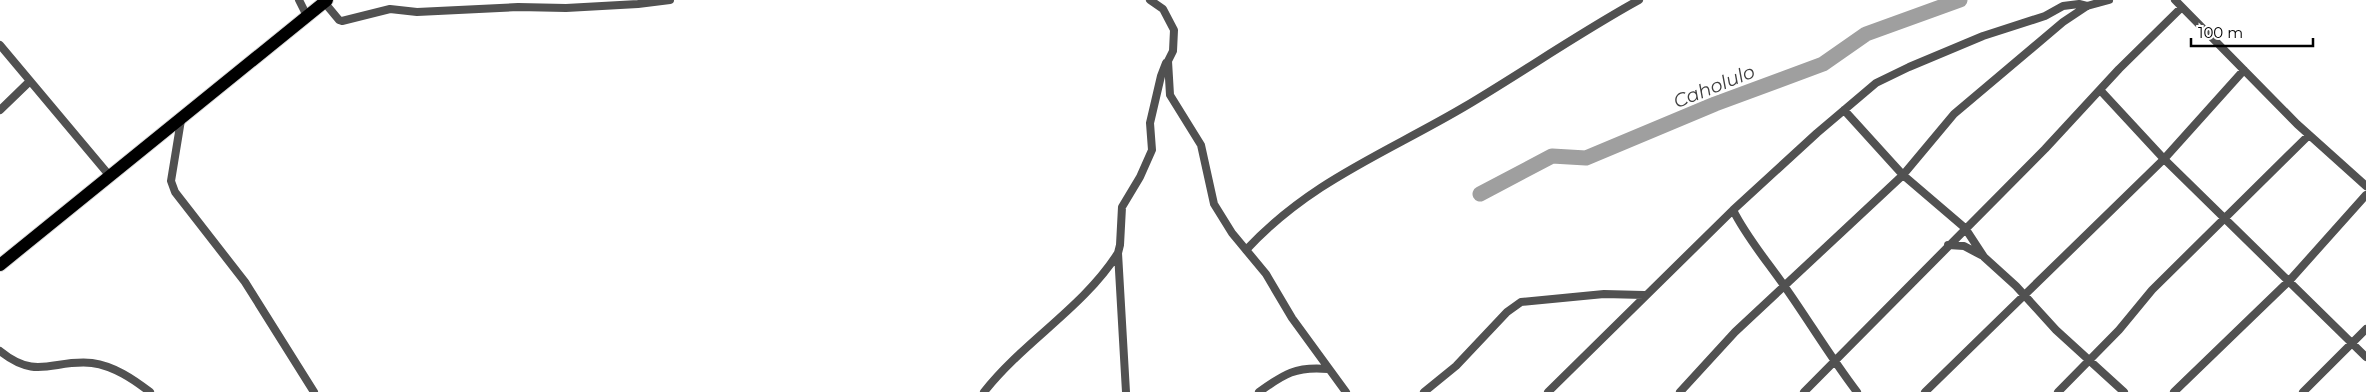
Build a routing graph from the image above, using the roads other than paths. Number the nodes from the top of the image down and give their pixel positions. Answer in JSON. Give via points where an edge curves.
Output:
{"nodes":[{"id":1,"x":299,"y":0,"type":"edge"},
{"id":2,"x":670,"y":0,"type":"edge"},
{"id":3,"x":1150,"y":0,"type":"edge"},
{"id":4,"x":1640,"y":0,"type":"edge"},
{"id":5,"x":2109,"y":0,"type":"edge"},
{"id":6,"x":2175,"y":0,"type":"edge"},
{"id":7,"x":325,"y":1,"type":"edge"},
{"id":8,"x":2087,"y":6,"type":"junction"},
{"id":9,"x":2181,"y":8,"type":"junction"},
{"id":10,"x":307,"y":16,"type":"junction"},
{"id":11,"x":0,"y":45,"type":"edge"},
{"id":12,"x":1168,"y":61,"type":"junction"},
{"id":13,"x":2244,"y":70,"type":"junction"},
{"id":14,"x":29,"y":82,"type":"junction"},
{"id":15,"x":2101,"y":91,"type":"junction"},
{"id":16,"x":0,"y":110,"type":"edge"},
{"id":17,"x":1844,"y":110,"type":"junction"},
{"id":18,"x":181,"y":117,"type":"junction"},
{"id":19,"x":2309,"y":135,"type":"junction"},
{"id":20,"x":2164,"y":159,"type":"junction"},
{"id":21,"x":109,"y":175,"type":"junction"},
{"id":22,"x":1903,"y":176,"type":"junction"},
{"id":23,"x":2366,"y":186,"type":"edge"},
{"id":24,"x":2366,"y":195,"type":"edge"},
{"id":25,"x":1733,"y":210,"type":"junction"},
{"id":26,"x":2224,"y":217,"type":"junction"},
{"id":27,"x":1965,"y":228,"type":"junction"},
{"id":28,"x":1948,"y":246,"type":"junction"},
{"id":29,"x":1246,"y":250,"type":"junction"},
{"id":30,"x":1118,"y":253,"type":"junction"},
{"id":31,"x":1984,"y":257,"type":"junction"},
{"id":32,"x":0,"y":265,"type":"edge"},
{"id":33,"x":2290,"y":280,"type":"junction"},
{"id":34,"x":1785,"y":287,"type":"junction"},
{"id":35,"x":1644,"y":295,"type":"junction"},
{"id":36,"x":2026,"y":296,"type":"junction"},
{"id":37,"x":2366,"y":329,"type":"edge"},
{"id":38,"x":2352,"y":343,"type":"junction"},
{"id":39,"x":0,"y":351,"type":"edge"},
{"id":40,"x":2366,"y":357,"type":"edge"},
{"id":41,"x":2090,"y":360,"type":"junction"},
{"id":42,"x":1834,"y":362,"type":"junction"},
{"id":43,"x":1328,"y":369,"type":"junction"},
{"id":44,"x":150,"y":392,"type":"edge"},
{"id":45,"x":314,"y":392,"type":"edge"},
{"id":46,"x":984,"y":392,"type":"edge"},
{"id":47,"x":1126,"y":392,"type":"edge"},
{"id":48,"x":1259,"y":392,"type":"edge"},
{"id":49,"x":1346,"y":392,"type":"edge"},
{"id":50,"x":1424,"y":392,"type":"edge"},
{"id":51,"x":1548,"y":392,"type":"edge"},
{"id":52,"x":1680,"y":392,"type":"edge"},
{"id":53,"x":1804,"y":392,"type":"edge"},
{"id":54,"x":1857,"y":392,"type":"edge"},
{"id":55,"x":1925,"y":392,"type":"edge"},
{"id":56,"x":2058,"y":392,"type":"edge"},
{"id":57,"x":2124,"y":392,"type":"edge"},
{"id":58,"x":2174,"y":392,"type":"edge"},
{"id":59,"x":2303,"y":392,"type":"edge"}],
"edges":[{"from":1,"to":10,"type":"street"},
{"from":2,"to":7,"type":"street","via":[[566,8],[417,12],[390,9],[342,21]]},
{"from":3,"to":12,"type":"street","via":[[1162,9],[1174,30],[1173,51]]},
{"from":4,"to":29,"type":"street","via":[[1466,106],[1318,188]]},
{"from":5,"to":8,"type":"street"},
{"from":6,"to":9,"type":"street"},
{"from":7,"to":10,"type":"main road"},
{"from":8,"to":17,"type":"street","via":[[2063,6],[2045,16],[1983,36],[1909,67],[1876,83]]},
{"from":8,"to":22,"type":"street","via":[[2051,31],[1954,114]]},
{"from":9,"to":13,"type":"street"},
{"from":9,"to":15,"type":"street"},
{"from":10,"to":18,"type":"main road"},
{"from":11,"to":14,"type":"street"},
{"from":12,"to":29,"type":"street","via":[[1170,95],[1201,145],[1214,204]]},
{"from":12,"to":30,"type":"street","via":[[1152,112],[1149,160],[1122,207]]},
{"from":13,"to":19,"type":"street"},
{"from":13,"to":20,"type":"street"},
{"from":14,"to":16,"type":"street"},
{"from":14,"to":21,"type":"street"},
{"from":15,"to":20,"type":"street"},
{"from":15,"to":27,"type":"street"},
{"from":17,"to":22,"type":"street"},
{"from":17,"to":25,"type":"street"},
{"from":18,"to":21,"type":"main road"},
{"from":18,"to":45,"type":"street","via":[[171,172],[175,192],[245,282]]},
{"from":19,"to":23,"type":"street"},
{"from":19,"to":26,"type":"street"},
{"from":20,"to":26,"type":"street"},
{"from":20,"to":36,"type":"street"},
{"from":21,"to":32,"type":"main road"},
{"from":22,"to":27,"type":"street"},
{"from":22,"to":34,"type":"street"},
{"from":24,"to":33,"type":"street"},
{"from":25,"to":34,"type":"street","via":[[1744,232]]},
{"from":25,"to":35,"type":"street"},
{"from":26,"to":33,"type":"street"},
{"from":26,"to":41,"type":"street","via":[[2152,290]]},
{"from":27,"to":28,"type":"street"},
{"from":27,"to":31,"type":"street"},
{"from":28,"to":31,"type":"street","via":[[1964,246]]},
{"from":28,"to":42,"type":"street"},
{"from":29,"to":43,"type":"street","via":[[1266,274]]},
{"from":30,"to":46,"type":"street","via":[[1088,293],[1017,356]]},
{"from":30,"to":47,"type":"street"},
{"from":31,"to":36,"type":"street"},
{"from":33,"to":38,"type":"street"},
{"from":33,"to":58,"type":"street"},
{"from":34,"to":42,"type":"street"},
{"from":34,"to":52,"type":"street","via":[[1736,332]]},
{"from":35,"to":50,"type":"street","via":[[1604,294],[1521,302],[1507,312],[1456,366]]},
{"from":35,"to":51,"type":"street"},
{"from":36,"to":41,"type":"street","via":[[2056,330]]},
{"from":36,"to":55,"type":"street"},
{"from":37,"to":38,"type":"street"},
{"from":38,"to":40,"type":"street"},
{"from":38,"to":59,"type":"street"},
{"from":39,"to":44,"type":"street","via":[[14,362],[36,368],[90,363],[108,367]]},
{"from":41,"to":56,"type":"street"},
{"from":41,"to":57,"type":"street"},
{"from":42,"to":53,"type":"street"},
{"from":42,"to":54,"type":"street"},
{"from":43,"to":48,"type":"street","via":[[1305,367],[1295,370]]},
{"from":43,"to":49,"type":"street"}]}
